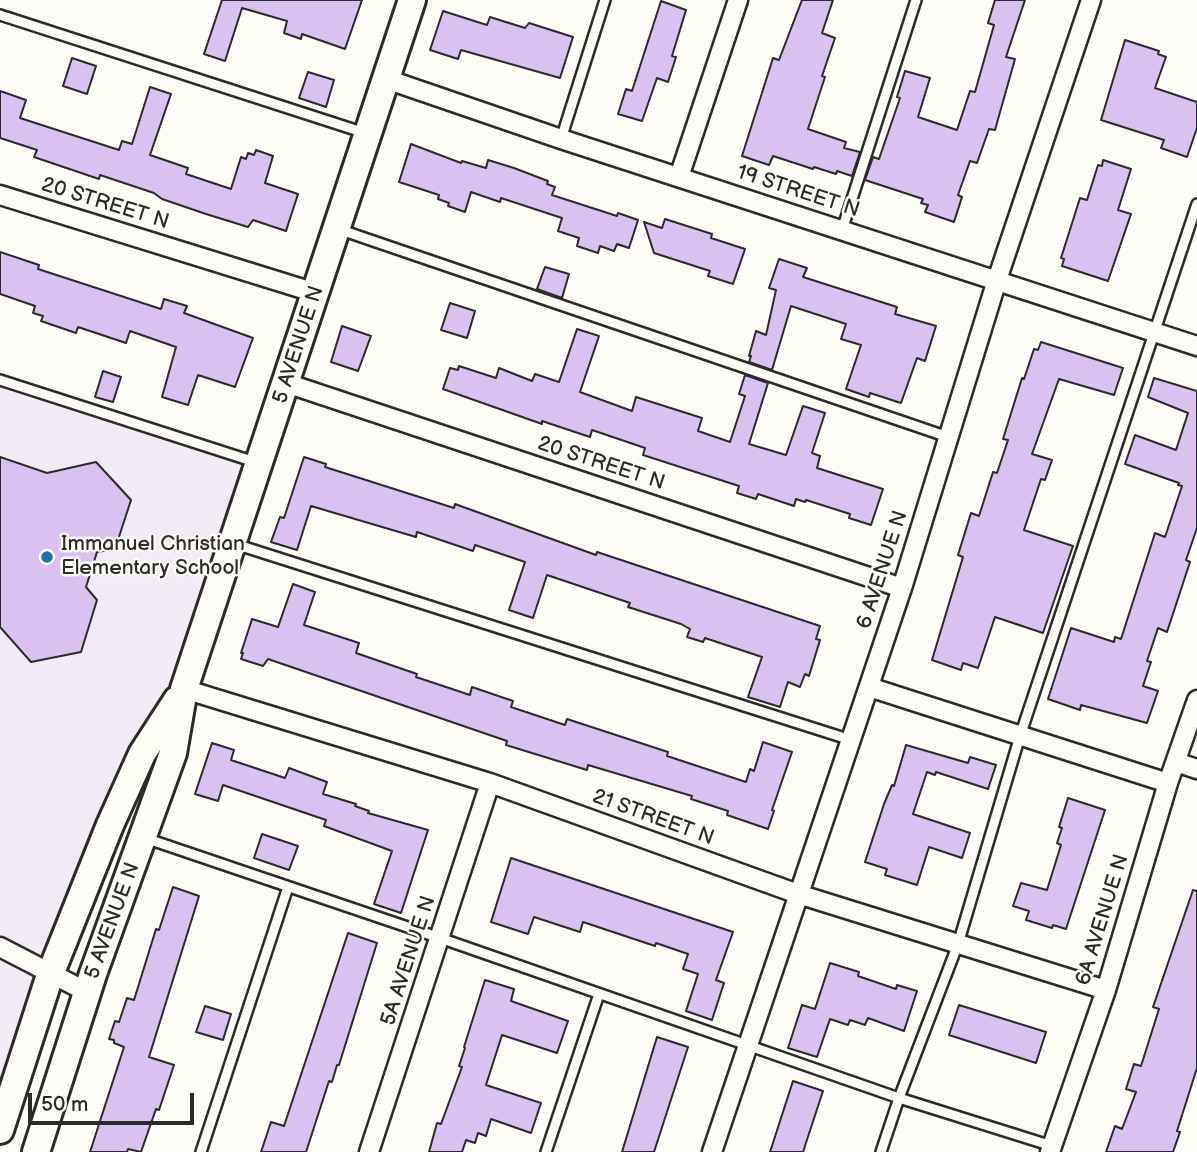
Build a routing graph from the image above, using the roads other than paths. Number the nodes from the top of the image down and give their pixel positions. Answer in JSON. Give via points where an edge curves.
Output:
{"nodes":[{"id":1,"x":412,"y":0,"type":"edge"},
{"id":2,"x":605,"y":0,"type":"edge"},
{"id":3,"x":738,"y":0,"type":"edge"},
{"id":4,"x":916,"y":0,"type":"edge"},
{"id":5,"x":1091,"y":0,"type":"edge"},
{"id":6,"x":0,"y":15,"type":"edge"},
{"id":7,"x":386,"y":79,"type":"junction"},
{"id":8,"x":368,"y":134,"type":"junction"},
{"id":9,"x":561,"y":139,"type":"junction"},
{"id":10,"x":679,"y":177,"type":"junction"},
{"id":11,"x":0,"y":195,"type":"edge"},
{"id":12,"x":1197,"y":204,"type":"edge"},
{"id":13,"x":336,"y":229,"type":"junction"},
{"id":14,"x":842,"y":230,"type":"junction"},
{"id":15,"x":997,"y":280,"type":"junction"},
{"id":16,"x":316,"y":293,"type":"junction"},
{"id":17,"x":1154,"y":332,"type":"junction"},
{"id":18,"x":1197,"y":345,"type":"edge"},
{"id":19,"x":0,"y":380,"type":"edge"},
{"id":20,"x":286,"y":383,"type":"junction"},
{"id":21,"x":948,"y":437,"type":"junction"},
{"id":22,"x":260,"y":463,"type":"junction"},
{"id":23,"x":234,"y":544,"type":"junction"},
{"id":24,"x":902,"y":587,"type":"junction"},
{"id":25,"x":869,"y":687,"type":"junction"},
{"id":26,"x":184,"y":689,"type":"junction"},
{"id":27,"x":1197,"y":700,"type":"edge"},
{"id":28,"x":1020,"y":736,"type":"junction"},
{"id":29,"x":851,"y":740,"type":"junction"},
{"id":30,"x":1176,"y":762,"type":"junction"},
{"id":31,"x":1197,"y":769,"type":"edge"},
{"id":32,"x":490,"y":783,"type":"junction"},
{"id":33,"x":1168,"y":783,"type":"junction"},
{"id":34,"x":143,"y":838,"type":"junction"},
{"id":35,"x":288,"y":887,"type":"junction"},
{"id":36,"x":798,"y":894,"type":"junction"},
{"id":37,"x":440,"y":938,"type":"junction"},
{"id":38,"x":958,"y":944,"type":"junction"},
{"id":39,"x":0,"y":947,"type":"edge"},
{"id":40,"x":50,"y":975,"type":"junction"},
{"id":41,"x":1106,"y":990,"type":"junction"},
{"id":42,"x":87,"y":992,"type":"junction"},
{"id":43,"x":599,"y":993,"type":"junction"},
{"id":44,"x":748,"y":1045,"type":"junction"},
{"id":45,"x":899,"y":1098,"type":"junction"},
{"id":46,"x":0,"y":1130,"type":"edge"},
{"id":47,"x":1051,"y":1149,"type":"edge"},
{"id":48,"x":36,"y":1152,"type":"edge"},
{"id":49,"x":201,"y":1152,"type":"edge"},
{"id":50,"x":369,"y":1152,"type":"edge"},
{"id":51,"x":546,"y":1152,"type":"edge"},
{"id":52,"x":712,"y":1152,"type":"edge"},
{"id":53,"x":881,"y":1152,"type":"edge"}],
"edges":[{"from":1,"to":7,"type":"main road","name":"5 AVENUE N"},
{"from":2,"to":9,"type":"lane"},
{"from":3,"to":10,"type":"street"},
{"from":4,"to":14,"type":"lane"},
{"from":5,"to":15,"type":"street","name":"6 AVENUE N"},
{"from":6,"to":8,"type":"lane"},
{"from":7,"to":8,"type":"main road","name":"5 AVENUE N"},
{"from":7,"to":9,"type":"street","name":"19 STREET N"},
{"from":8,"to":13,"type":"main road","name":"5 AVENUE N"},
{"from":9,"to":10,"type":"street","name":"19 STREET N"},
{"from":10,"to":14,"type":"street","name":"19 STREET N"},
{"from":11,"to":16,"type":"street","name":"20 STREET N"},
{"from":12,"to":17,"type":"lane"},
{"from":13,"to":16,"type":"main road","name":"5 AVENUE N"},
{"from":13,"to":21,"type":"lane"},
{"from":14,"to":15,"type":"street","name":"19 STREET N"},
{"from":15,"to":17,"type":"street","name":"19 STREET N"},
{"from":15,"to":21,"type":"street","name":"6 AVENUE N"},
{"from":16,"to":20,"type":"main road","name":"5 AVENUE N"},
{"from":17,"to":18,"type":"street","name":"19 STREET N"},
{"from":17,"to":28,"type":"lane"},
{"from":19,"to":22,"type":"lane"},
{"from":20,"to":22,"type":"main road","name":"5 AVENUE N"},
{"from":20,"to":24,"type":"street","name":"20 STREET N"},
{"from":21,"to":24,"type":"street","name":"6 AVENUE N"},
{"from":22,"to":23,"type":"main road","name":"5 AVENUE N"},
{"from":23,"to":26,"type":"main road","name":"5 AVENUE N"},
{"from":23,"to":29,"type":"lane"},
{"from":24,"to":25,"type":"street","name":"6 AVENUE N"},
{"from":25,"to":28,"type":"street"},
{"from":25,"to":29,"type":"street","name":"6 AVENUE N"},
{"from":26,"to":32,"type":"street","name":"21 STREET N"},
{"from":26,"to":34,"type":"main road","name":"5 AVENUE N","via":[[173,753]]},
{"from":26,"to":40,"type":"main road","name":"5 AVENUE N","via":[[142,754]]},
{"from":27,"to":30,"type":"street","name":"6A AVENUE N"},
{"from":28,"to":33,"type":"street"},
{"from":28,"to":38,"type":"lane"},
{"from":29,"to":36,"type":"street","name":"6 AVENUE N"},
{"from":30,"to":31,"type":"street"},
{"from":30,"to":33,"type":"street","name":"6A AVENUE N"},
{"from":32,"to":36,"type":"street","name":"21 STREET N"},
{"from":32,"to":37,"type":"street","name":"5A AVENUE N"},
{"from":33,"to":41,"type":"street","name":"6A AVENUE N"},
{"from":34,"to":35,"type":"lane"},
{"from":34,"to":42,"type":"main road","name":"5 AVENUE N"},
{"from":35,"to":37,"type":"lane"},
{"from":35,"to":49,"type":"lane"},
{"from":36,"to":38,"type":"street","name":"21 STREET N"},
{"from":36,"to":44,"type":"street","name":"6 AVENUE N"},
{"from":37,"to":43,"type":"lane"},
{"from":37,"to":50,"type":"street","name":"5A AVENUE N"},
{"from":38,"to":41,"type":"street","name":"21 STREET N"},
{"from":38,"to":45,"type":"lane"},
{"from":39,"to":40,"type":"street"},
{"from":40,"to":42,"type":"street"},
{"from":40,"to":46,"type":"main road","name":"5 AVENUE N"},
{"from":41,"to":47,"type":"street","name":"6A AVENUE N"},
{"from":42,"to":48,"type":"main road","name":"5 AVENUE N"},
{"from":43,"to":44,"type":"lane"},
{"from":43,"to":51,"type":"lane"},
{"from":44,"to":45,"type":"lane"},
{"from":44,"to":52,"type":"street","name":"6 AVENUE N"},
{"from":45,"to":47,"type":"lane"},
{"from":45,"to":53,"type":"lane"}]}
